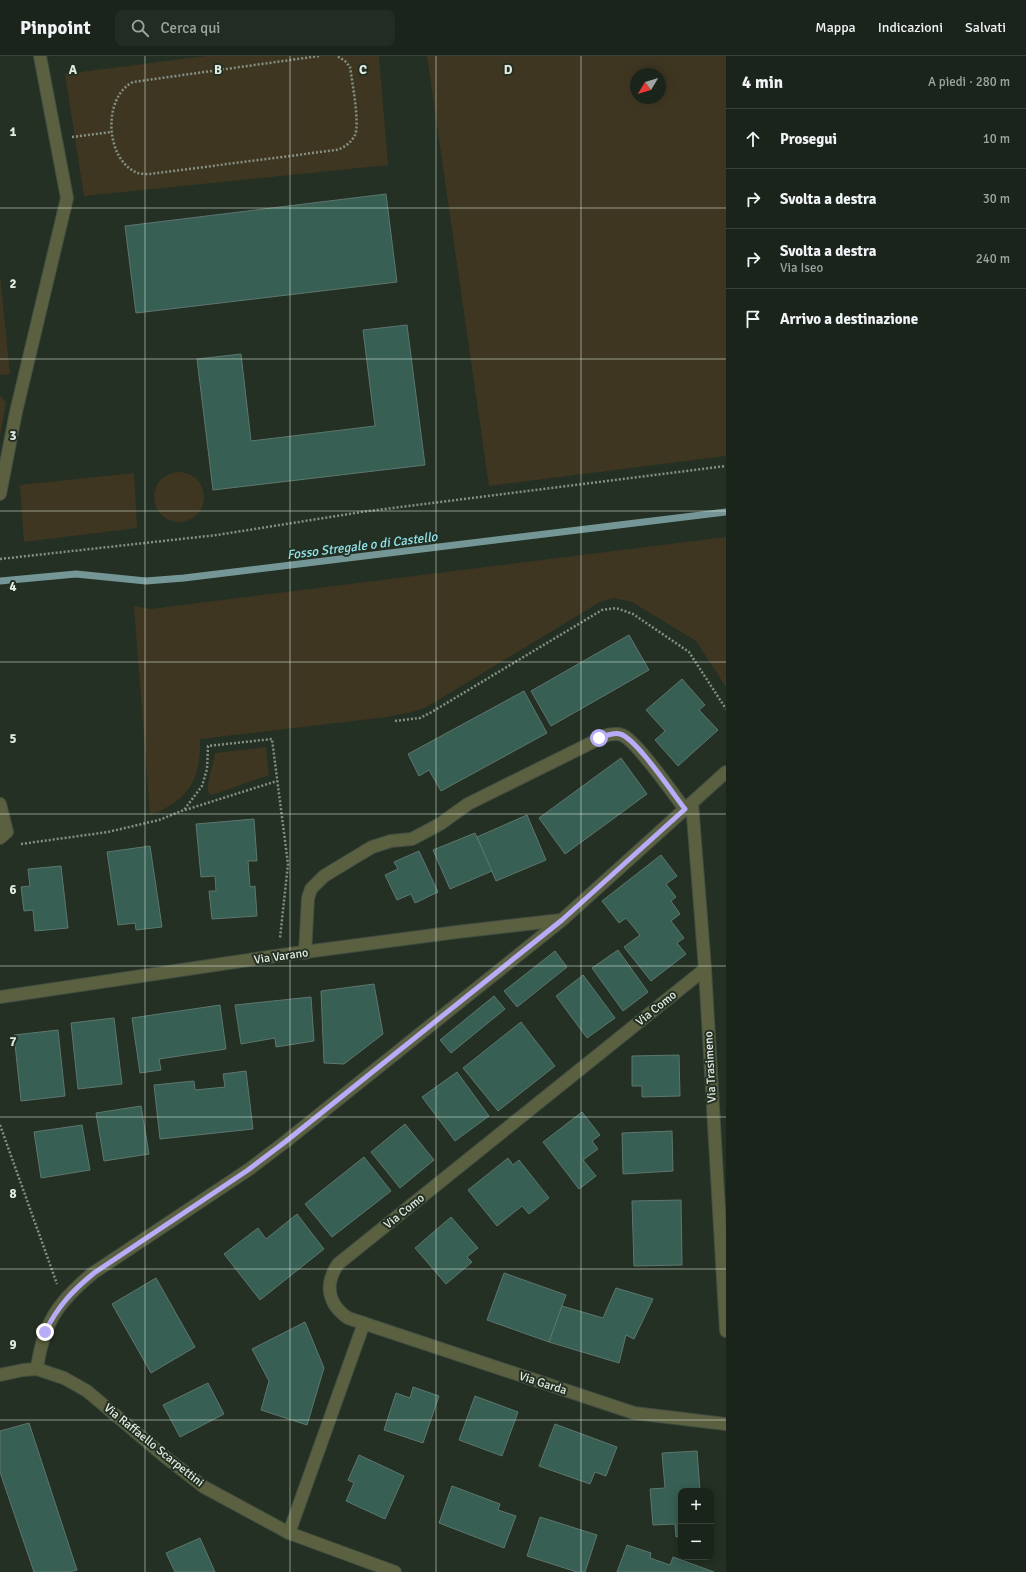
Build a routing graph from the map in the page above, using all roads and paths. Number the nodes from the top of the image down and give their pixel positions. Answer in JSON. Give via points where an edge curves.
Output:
{"nodes":[{"id":1,"x":40,"y":56,"type":"edge"},
{"id":2,"x":319,"y":56,"type":"edge"},
{"id":3,"x":336,"y":56,"type":"edge"},
{"id":4,"x":112,"y":132,"type":"junction"},
{"id":5,"x":56,"y":139,"type":"junction"},
{"id":6,"x":726,"y":466,"type":"edge"},
{"id":7,"x":0,"y":494,"type":"edge"},
{"id":8,"x":0,"y":559,"type":"edge"},
{"id":9,"x":726,"y":709,"type":"edge"},
{"id":10,"x":396,"y":721,"type":"dead end"},
{"id":11,"x":726,"y":772,"type":"edge"},
{"id":12,"x":277,"y":780,"type":"junction"},
{"id":13,"x":0,"y":804,"type":"edge"},
{"id":14,"x":688,"y":806,"type":"junction"},
{"id":15,"x":184,"y":810,"type":"junction"},
{"id":16,"x":0,"y":838,"type":"edge"},
{"id":17,"x":14,"y":845,"type":"dead end"},
{"id":18,"x":562,"y":920,"type":"junction"},
{"id":19,"x":280,"y":938,"type":"dead end"},
{"id":20,"x":306,"y":953,"type":"junction"},
{"id":21,"x":704,"y":969,"type":"junction"},
{"id":22,"x":0,"y":997,"type":"edge"},
{"id":23,"x":0,"y":1125,"type":"edge"},
{"id":24,"x":63,"y":1301,"type":"junction"},
{"id":25,"x":364,"y":1323,"type":"junction"},
{"id":26,"x":726,"y":1331,"type":"edge"},
{"id":27,"x":37,"y":1369,"type":"junction"},
{"id":28,"x":0,"y":1375,"type":"edge"},
{"id":29,"x":726,"y":1424,"type":"edge"},
{"id":30,"x":289,"y":1533,"type":"junction"},
{"id":31,"x":395,"y":1572,"type":"edge"}],
"edges":[{"from":1,"to":5,"type":"street"},
{"from":2,"to":4,"type":"path","via":[[133,82],[125,86],[114,105]]},
{"from":3,"to":4,"type":"path","via":[[345,60],[350,67],[357,124],[355,134],[344,148],[139,174],[119,156]]},
{"from":4,"to":5,"type":"path"},
{"from":5,"to":7,"type":"street","via":[[67,198],[16,412]]},
{"from":6,"to":8,"type":"path","via":[[368,511],[217,535]]},
{"from":9,"to":10,"type":"path","via":[[689,652],[633,614],[616,608],[602,610],[430,713],[420,718]]},
{"from":11,"to":14,"type":"street"},
{"from":12,"to":15,"type":"path"},
{"from":12,"to":15,"type":"path","via":[[272,739],[208,746],[207,769],[202,786]]},
{"from":12,"to":19,"type":"path","via":[[288,864]]},
{"from":13,"to":16,"type":"street","via":[[7,832]]},
{"from":14,"to":18,"type":"street"},
{"from":14,"to":20,"type":"street","via":[[628,738],[622,734],[599,738],[468,804],[440,824],[412,838],[372,847],[330,872],[311,889],[308,898]]},
{"from":14,"to":21,"type":"street","name":"Via Trasimeno"},
{"from":15,"to":17,"type":"path","via":[[160,820],[108,832]]},
{"from":18,"to":20,"type":"street","name":"Via Varano"},
{"from":18,"to":24,"type":"street","via":[[285,1142],[248,1170],[94,1273]]},
{"from":20,"to":22,"type":"street","name":"Via Varano"},
{"from":21,"to":25,"type":"street","name":"Via Como","via":[[338,1264],[332,1272],[330,1283],[333,1304],[348,1318]]},
{"from":21,"to":26,"type":"street","name":"Via Trasimeno"},
{"from":23,"to":24,"type":"path"},
{"from":24,"to":27,"type":"street","via":[[45,1332],[39,1349]]},
{"from":25,"to":29,"type":"street","name":"Via Garda","via":[[634,1413]]},
{"from":25,"to":30,"type":"street"},
{"from":27,"to":28,"type":"street","name":"Via Raffaello Scarpettini"},
{"from":27,"to":30,"type":"street","name":"Via Raffaello Scarpettini","via":[[75,1383],[204,1487]]},
{"from":30,"to":31,"type":"street","name":"Via Raffaello Scarpettini"}]}
